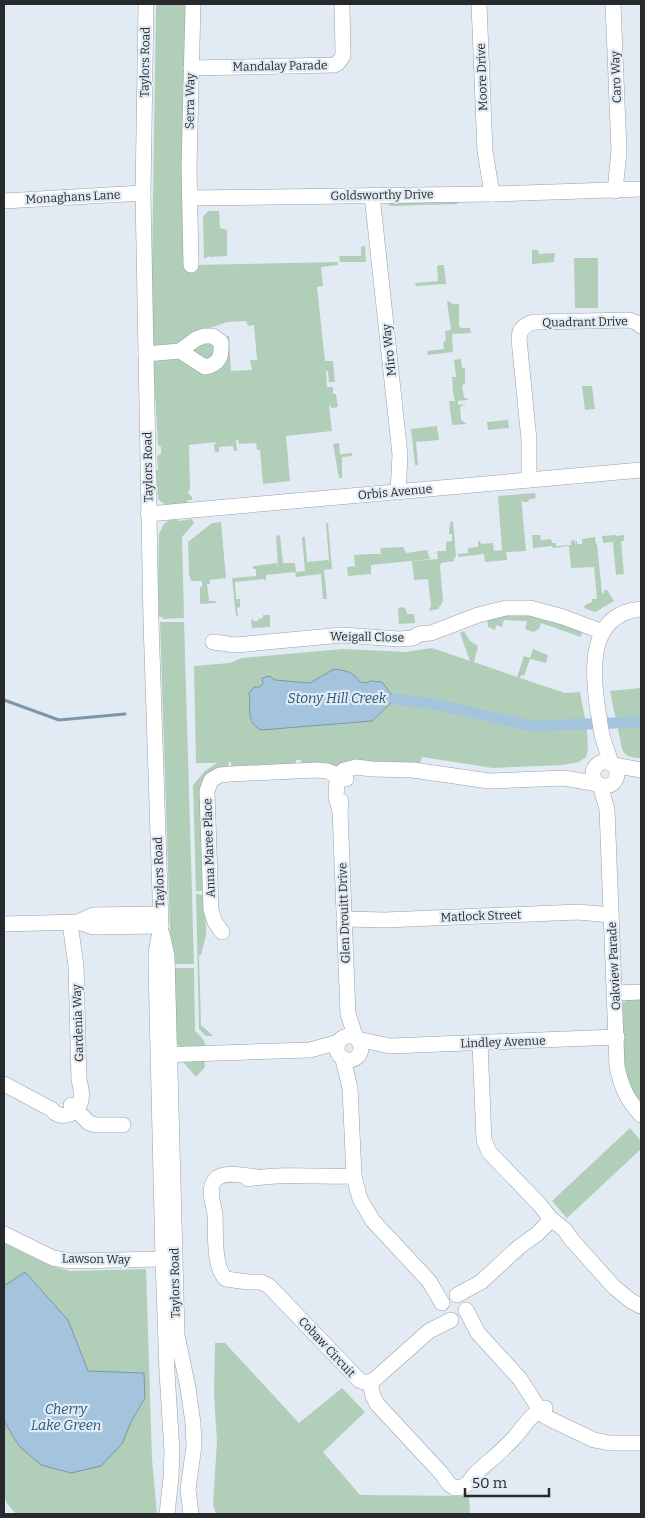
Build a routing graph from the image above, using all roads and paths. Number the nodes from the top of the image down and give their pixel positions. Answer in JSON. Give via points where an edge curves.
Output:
{"nodes":[{"id":1,"x":146,"y":4,"type":"edge"},
{"id":2,"x":193,"y":4,"type":"edge"},
{"id":3,"x":342,"y":4,"type":"edge"},
{"id":4,"x":479,"y":4,"type":"edge"},
{"id":5,"x":613,"y":4,"type":"edge"},
{"id":6,"x":191,"y":68,"type":"junction"},
{"id":7,"x":627,"y":190,"type":"edge"},
{"id":8,"x":143,"y":193,"type":"junction"},
{"id":9,"x":487,"y":194,"type":"junction"},
{"id":10,"x":377,"y":195,"type":"junction"},
{"id":11,"x":190,"y":198,"type":"junction"},
{"id":12,"x":4,"y":201,"type":"edge"},
{"id":13,"x":191,"y":265,"type":"dead end"},
{"id":14,"x":641,"y":326,"type":"edge"},
{"id":15,"x":180,"y":351,"type":"dead end"},
{"id":16,"x":146,"y":354,"type":"junction"},
{"id":17,"x":641,"y":470,"type":"edge"},
{"id":18,"x":533,"y":480,"type":"junction"},
{"id":19,"x":404,"y":492,"type":"junction"},
{"id":20,"x":148,"y":514,"type":"junction"},
{"id":21,"x":641,"y":608,"type":"edge"},
{"id":22,"x":603,"y":632,"type":"junction"},
{"id":23,"x":213,"y":642,"type":"dead end"},
{"id":24,"x":641,"y":771,"type":"edge"},
{"id":25,"x":605,"y":775,"type":"junction"},
{"id":26,"x":342,"y":777,"type":"junction"},
{"id":27,"x":611,"y":911,"type":"junction"},
{"id":28,"x":74,"y":922,"type":"junction"},
{"id":29,"x":344,"y":922,"type":"junction"},
{"id":30,"x":161,"y":923,"type":"junction"},
{"id":31,"x":4,"y":924,"type":"edge"},
{"id":32,"x":222,"y":932,"type":"dead end"},
{"id":33,"x":641,"y":992,"type":"edge"},
{"id":34,"x":615,"y":993,"type":"junction"},
{"id":35,"x":617,"y":1037,"type":"junction"},
{"id":36,"x":480,"y":1043,"type":"junction"},
{"id":37,"x":349,"y":1048,"type":"junction"},
{"id":38,"x":164,"y":1055,"type":"junction"},
{"id":39,"x":4,"y":1084,"type":"edge"},
{"id":40,"x":73,"y":1108,"type":"junction"},
{"id":41,"x":641,"y":1115,"type":"edge"},
{"id":42,"x":123,"y":1125,"type":"dead end"},
{"id":43,"x":354,"y":1173,"type":"junction"},
{"id":44,"x":546,"y":1221,"type":"junction"},
{"id":45,"x":4,"y":1234,"type":"edge"},
{"id":46,"x":163,"y":1259,"type":"junction"},
{"id":47,"x":641,"y":1306,"type":"edge"},
{"id":48,"x":454,"y":1307,"type":"junction"},
{"id":49,"x":370,"y":1382,"type":"junction"},
{"id":50,"x":542,"y":1411,"type":"junction"},
{"id":51,"x":641,"y":1443,"type":"edge"},
{"id":52,"x":167,"y":1514,"type":"edge"},
{"id":53,"x":191,"y":1514,"type":"edge"}],
"edges":[{"from":1,"to":8,"type":"street","name":"Taylors Road"},
{"from":2,"to":6,"type":"street","name":"Serra Way"},
{"from":3,"to":6,"type":"street","name":"Mandalay Parade","via":[[343,56],[334,65]]},
{"from":4,"to":9,"type":"street","name":"Moore Drive"},
{"from":5,"to":7,"type":"street","name":"Caro Way","via":[[619,151]]},
{"from":6,"to":11,"type":"street","name":"Serra Way"},
{"from":7,"to":9,"type":"street","name":"Goldsworthy Drive"},
{"from":8,"to":12,"type":"street","name":"Monaghans Lane"},
{"from":8,"to":16,"type":"street","name":"Taylors Road"},
{"from":9,"to":10,"type":"street","name":"Goldsworthy Drive"},
{"from":10,"to":11,"type":"street","name":"Goldsworthy Drive"},
{"from":10,"to":19,"type":"street","name":"Miro Way","via":[[378,245]]},
{"from":11,"to":13,"type":"street"},
{"from":14,"to":18,"type":"street","name":"Quadrant Drive","via":[[629,320],[536,322],[523,327],[519,339]]},
{"from":15,"to":16,"type":"street"},
{"from":16,"to":20,"type":"street","name":"Taylors Road"},
{"from":17,"to":18,"type":"street","name":"Orbis Avenue"},
{"from":18,"to":19,"type":"street","name":"Orbis Avenue"},
{"from":19,"to":20,"type":"street","name":"Orbis Avenue"},
{"from":20,"to":30,"type":"street","name":"Taylors Road"},
{"from":21,"to":22,"type":"street","name":"Oakview Parade","via":[[617,617]]},
{"from":22,"to":23,"type":"street","name":"Weigall Close","via":[[530,608],[506,608],[413,638],[342,635],[236,645]]},
{"from":22,"to":25,"type":"street","name":"Oakview Parade","via":[[595,652],[594,682]]},
{"from":24,"to":25,"type":"street"},
{"from":25,"to":26,"type":"street","via":[[489,781],[413,770],[356,767],[344,770]]},
{"from":25,"to":27,"type":"street","name":"Oakview Parade"},
{"from":26,"to":29,"type":"street","name":"Glen Drouitt Drive","via":[[336,780],[336,797],[340,811]]},
{"from":26,"to":32,"type":"street","name":"Anna Maree Place","via":[[322,770],[240,773],[220,775],[210,780],[207,791],[210,910]]},
{"from":27,"to":29,"type":"street","name":"Matlock Street"},
{"from":27,"to":34,"type":"street","name":"Oakview Parade"},
{"from":28,"to":30,"type":"street","via":[[93,915]]},
{"from":28,"to":31,"type":"street"},
{"from":28,"to":40,"type":"street","name":"Gardenia Way","via":[[82,1098],[80,1104]]},
{"from":29,"to":37,"type":"street","name":"Glen Drouitt Drive"},
{"from":30,"to":38,"type":"street","name":"Taylors Road","via":[[167,956]]},
{"from":33,"to":34,"type":"street"},
{"from":34,"to":35,"type":"street","name":"Oakview Parade"},
{"from":35,"to":36,"type":"street","name":"Lindley Avenue"},
{"from":35,"to":41,"type":"street","name":"Oakview Parade","via":[[617,1066],[622,1086]]},
{"from":36,"to":37,"type":"street","name":"Lindley Avenue"},
{"from":36,"to":44,"type":"street","via":[[486,1146],[534,1199]]},
{"from":37,"to":38,"type":"street","name":"Lindley Avenue"},
{"from":37,"to":43,"type":"street"},
{"from":38,"to":46,"type":"street","name":"Taylors Road"},
{"from":38,"to":53,"type":"street","name":"Taylors Road","via":[[177,1335],[194,1433],[188,1489]]},
{"from":39,"to":40,"type":"street","via":[[57,1114],[73,1113]]},
{"from":40,"to":42,"type":"street","via":[[89,1123]]},
{"from":43,"to":48,"type":"street","via":[[357,1193],[367,1213]]},
{"from":43,"to":49,"type":"street","name":"Cobaw Circuit","via":[[336,1171],[257,1177],[222,1185],[215,1212],[216,1252],[226,1279],[261,1282],[270,1286],[355,1376],[363,1382]]},
{"from":44,"to":47,"type":"street","via":[[571,1240],[614,1287]]},
{"from":44,"to":48,"type":"street","name":"Cobaw Circuit","via":[[537,1234]]},
{"from":45,"to":46,"type":"street","name":"Lawson Way","via":[[53,1258],[70,1261]]},
{"from":46,"to":52,"type":"street","name":"Taylors Road","via":[[172,1452]]},
{"from":48,"to":49,"type":"street","name":"Cobaw Circuit"},
{"from":48,"to":50,"type":"street","via":[[520,1379]]},
{"from":49,"to":50,"type":"street","via":[[377,1404],[442,1474],[455,1481],[474,1475],[514,1437],[530,1427]]},
{"from":50,"to":51,"type":"street","via":[[552,1420],[584,1436],[603,1442]]}]}
